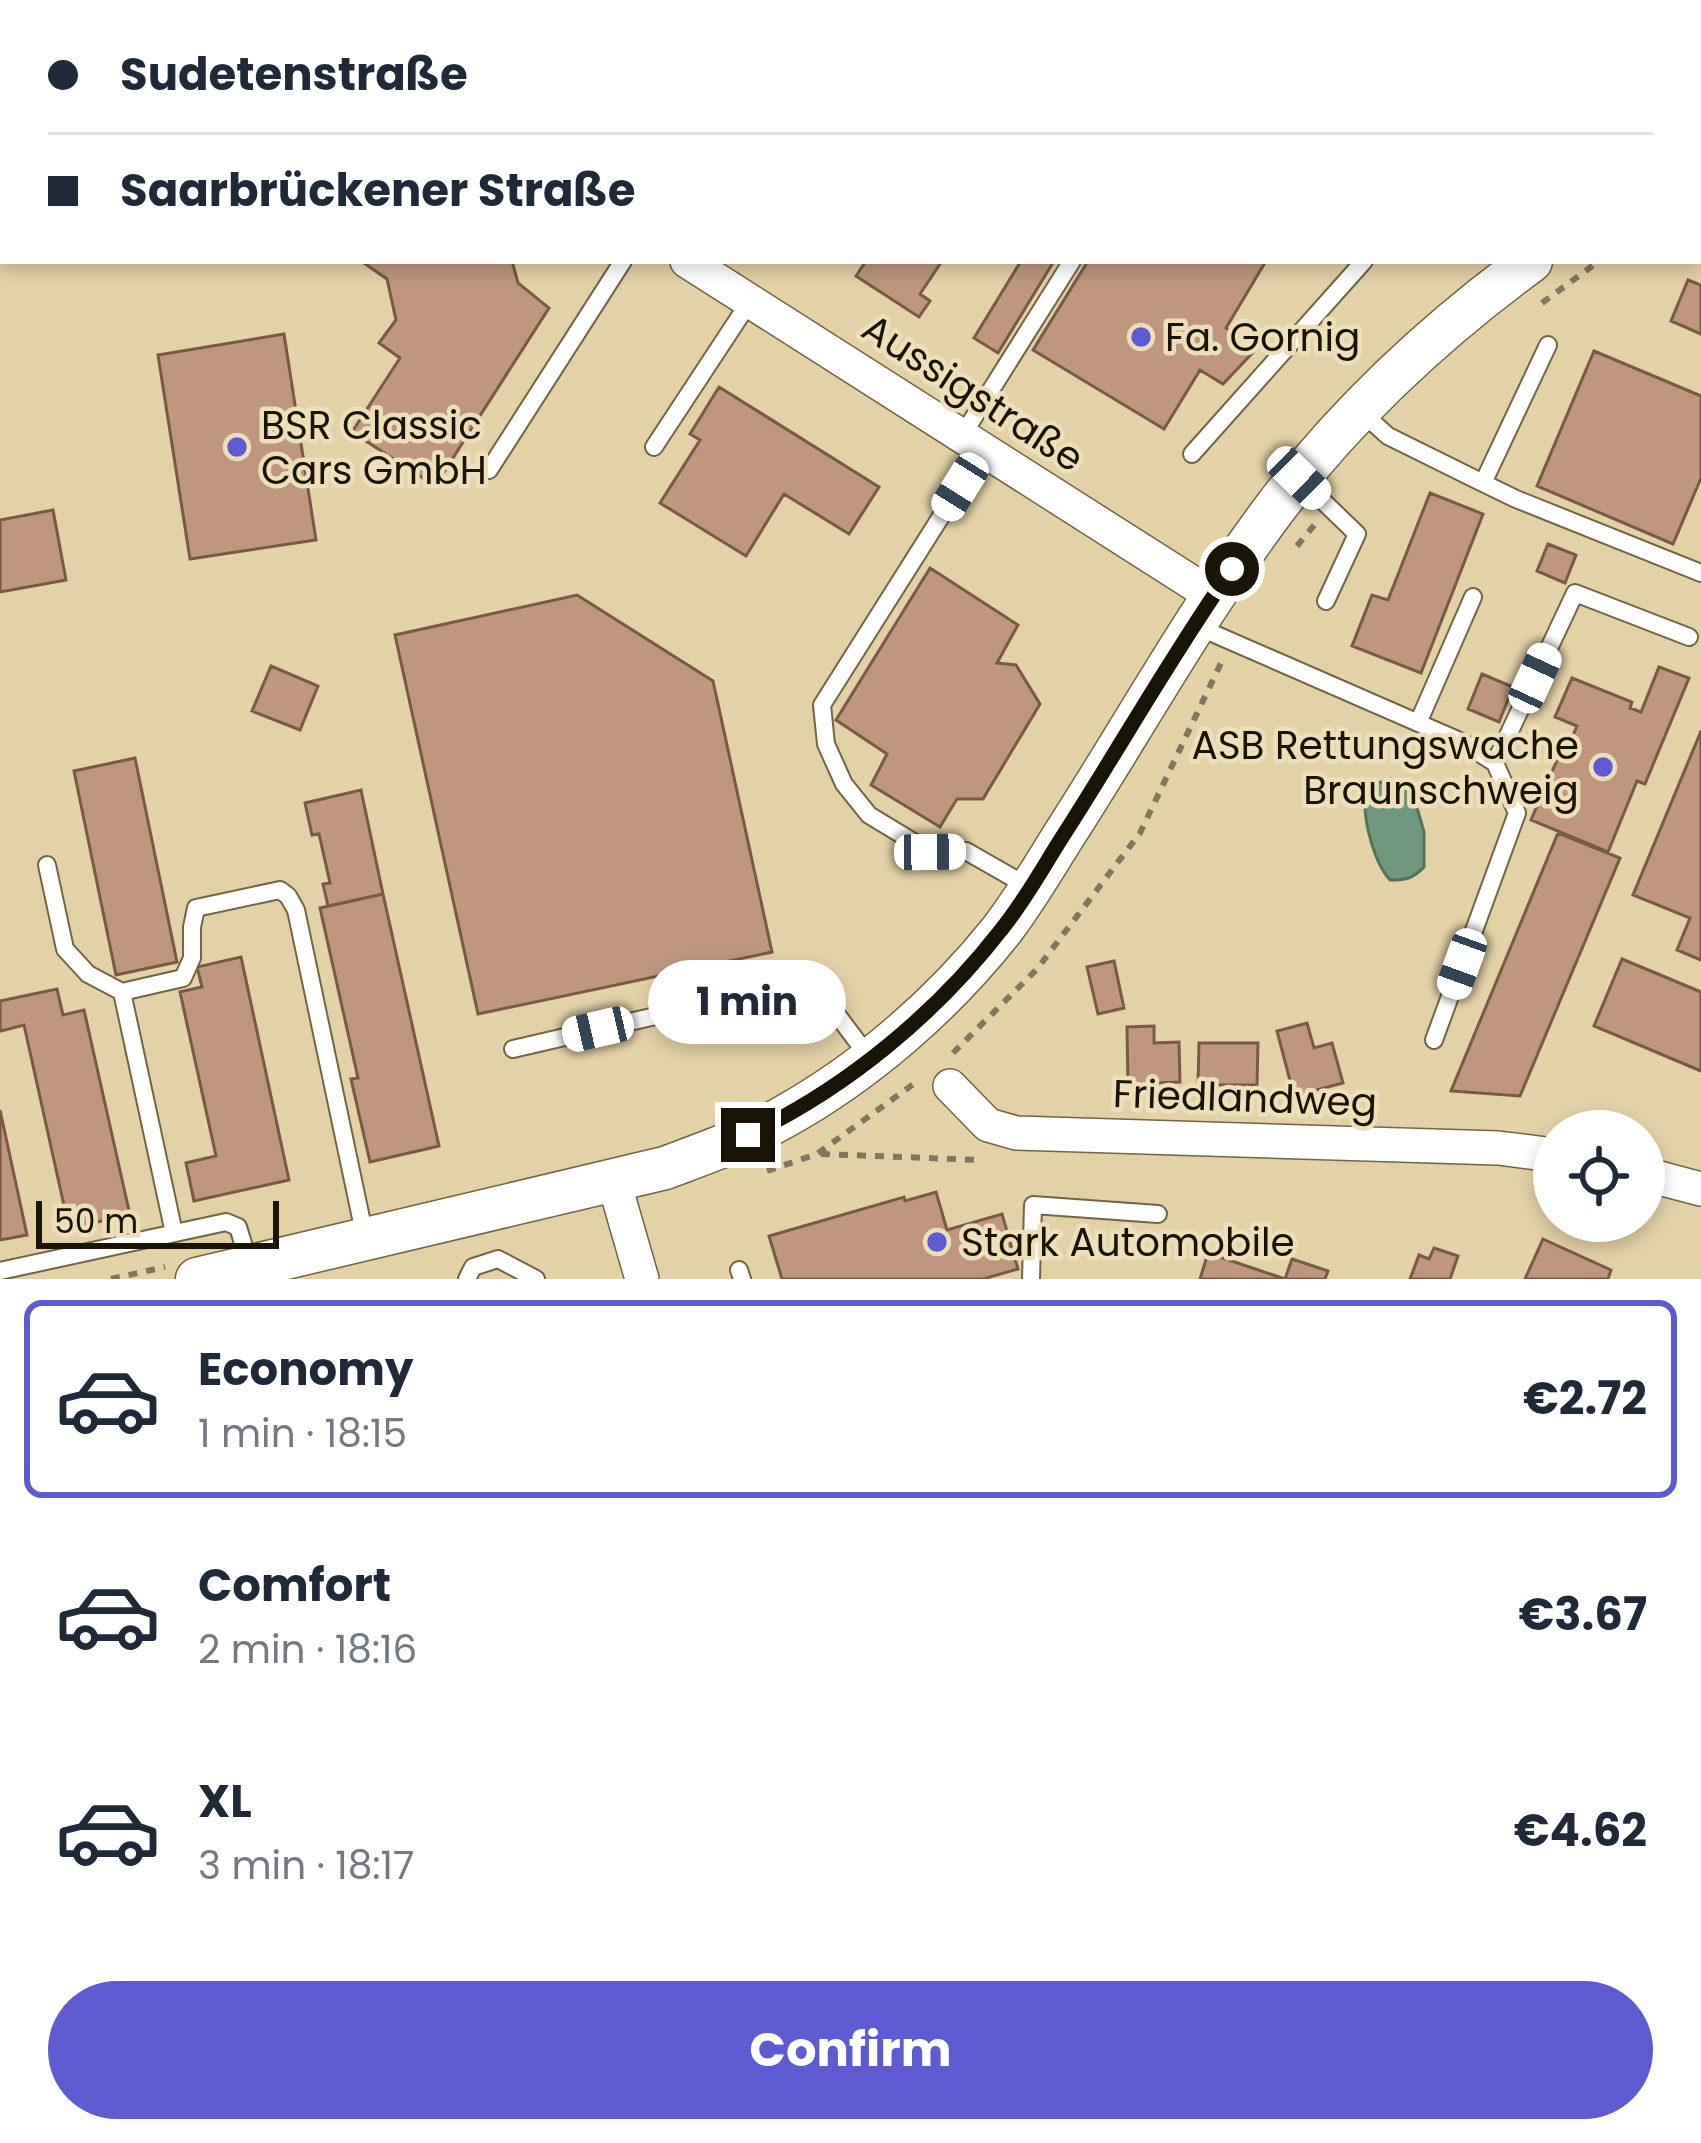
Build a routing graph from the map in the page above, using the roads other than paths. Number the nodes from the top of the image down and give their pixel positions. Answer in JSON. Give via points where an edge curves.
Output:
{"nodes":[{"id":1,"x":620,"y":264,"type":"edge"},
{"id":2,"x":692,"y":264,"type":"edge"},
{"id":3,"x":1070,"y":264,"type":"edge"},
{"id":4,"x":1361,"y":264,"type":"edge"},
{"id":5,"x":1527,"y":264,"type":"edge"},
{"id":6,"x":750,"y":301,"type":"junction"},
{"id":7,"x":1548,"y":345,"type":"dead end"},
{"id":8,"x":1359,"y":410,"type":"junction"},
{"id":9,"x":972,"y":443,"type":"junction"},
{"id":10,"x":654,"y":447,"type":"dead end"},
{"id":11,"x":1192,"y":454,"type":"dead end"},
{"id":12,"x":489,"y":470,"type":"dead end"},
{"id":13,"x":1299,"y":478,"type":"junction"},
{"id":14,"x":1483,"y":483,"type":"junction"},
{"id":15,"x":1701,"y":573,"type":"edge"},
{"id":16,"x":1473,"y":597,"type":"dead end"},
{"id":17,"x":1326,"y":601,"type":"dead end"},
{"id":18,"x":1204,"y":611,"type":"junction"},
{"id":19,"x":1689,"y":637,"type":"dead end"},
{"id":20,"x":1418,"y":723,"type":"junction"},
{"id":21,"x":1496,"y":763,"type":"junction"},
{"id":22,"x":47,"y":865,"type":"dead end"},
{"id":23,"x":1030,"y":887,"type":"junction"},
{"id":24,"x":122,"y":992,"type":"junction"},
{"id":25,"x":1434,"y":1040,"type":"dead end"},
{"id":26,"x":513,"y":1048,"type":"dead end"},
{"id":27,"x":871,"y":1060,"type":"junction"},
{"id":28,"x":950,"y":1086,"type":"dead end"},
{"id":29,"x":1533,"y":1152,"type":"edge"},
{"id":30,"x":1665,"y":1180,"type":"edge"},
{"id":31,"x":614,"y":1182,"type":"junction"},
{"id":32,"x":1701,"y":1189,"type":"edge"},
{"id":33,"x":1158,"y":1214,"type":"dead end"},
{"id":34,"x":174,"y":1233,"type":"junction"},
{"id":35,"x":366,"y":1240,"type":"junction"},
{"id":36,"x":250,"y":1267,"type":"junction"},
{"id":37,"x":0,"y":1270,"type":"edge"},
{"id":38,"x":188,"y":1272,"type":"edge"},
{"id":39,"x":467,"y":1279,"type":"edge"},
{"id":40,"x":536,"y":1279,"type":"edge"},
{"id":41,"x":642,"y":1279,"type":"edge"},
{"id":42,"x":1030,"y":1279,"type":"edge"}],
"edges":[{"from":1,"to":12,"type":"lane"},
{"from":2,"to":6,"type":"street","name":"Aussigstraße"},
{"from":3,"to":9,"type":"lane"},
{"from":4,"to":11,"type":"lane"},
{"from":5,"to":8,"type":"street"},
{"from":6,"to":9,"type":"street","name":"Aussigstraße"},
{"from":6,"to":10,"type":"lane"},
{"from":7,"to":14,"type":"lane"},
{"from":8,"to":13,"type":"street"},
{"from":8,"to":14,"type":"lane","via":[[1388,436]]},
{"from":9,"to":18,"type":"street","name":"Aussigstraße"},
{"from":9,"to":23,"type":"lane","via":[[822,706],[826,744],[869,815],[930,852],[966,851]]},
{"from":13,"to":17,"type":"lane","via":[[1357,534]]},
{"from":13,"to":18,"type":"street"},
{"from":14,"to":15,"type":"lane"},
{"from":16,"to":20,"type":"lane"},
{"from":18,"to":20,"type":"lane"},
{"from":18,"to":23,"type":"street"},
{"from":19,"to":21,"type":"lane","via":[[1575,593]]},
{"from":20,"to":21,"type":"lane"},
{"from":21,"to":25,"type":"lane","via":[[1517,813]]},
{"from":22,"to":24,"type":"lane","via":[[65,950]]},
{"from":23,"to":27,"type":"street","via":[[953,985]]},
{"from":24,"to":34,"type":"lane"},
{"from":24,"to":35,"type":"lane","via":[[183,979],[196,908],[280,890],[288,896]]},
{"from":26,"to":27,"type":"lane","via":[[811,980]]},
{"from":27,"to":31,"type":"street","via":[[780,1119]]},
{"from":28,"to":29,"type":"street","name":"Friedlandweg","via":[[988,1125],[1016,1133]]},
{"from":30,"to":32,"type":"street"},
{"from":31,"to":35,"type":"street"},
{"from":31,"to":41,"type":"street"},
{"from":33,"to":42,"type":"lane","via":[[1033,1205]]},
{"from":34,"to":36,"type":"lane","via":[[226,1222],[238,1227]]},
{"from":34,"to":37,"type":"lane"},
{"from":35,"to":36,"type":"street"},
{"from":36,"to":38,"type":"street"},
{"from":39,"to":40,"type":"lane","via":[[473,1267],[498,1259]]}]}
